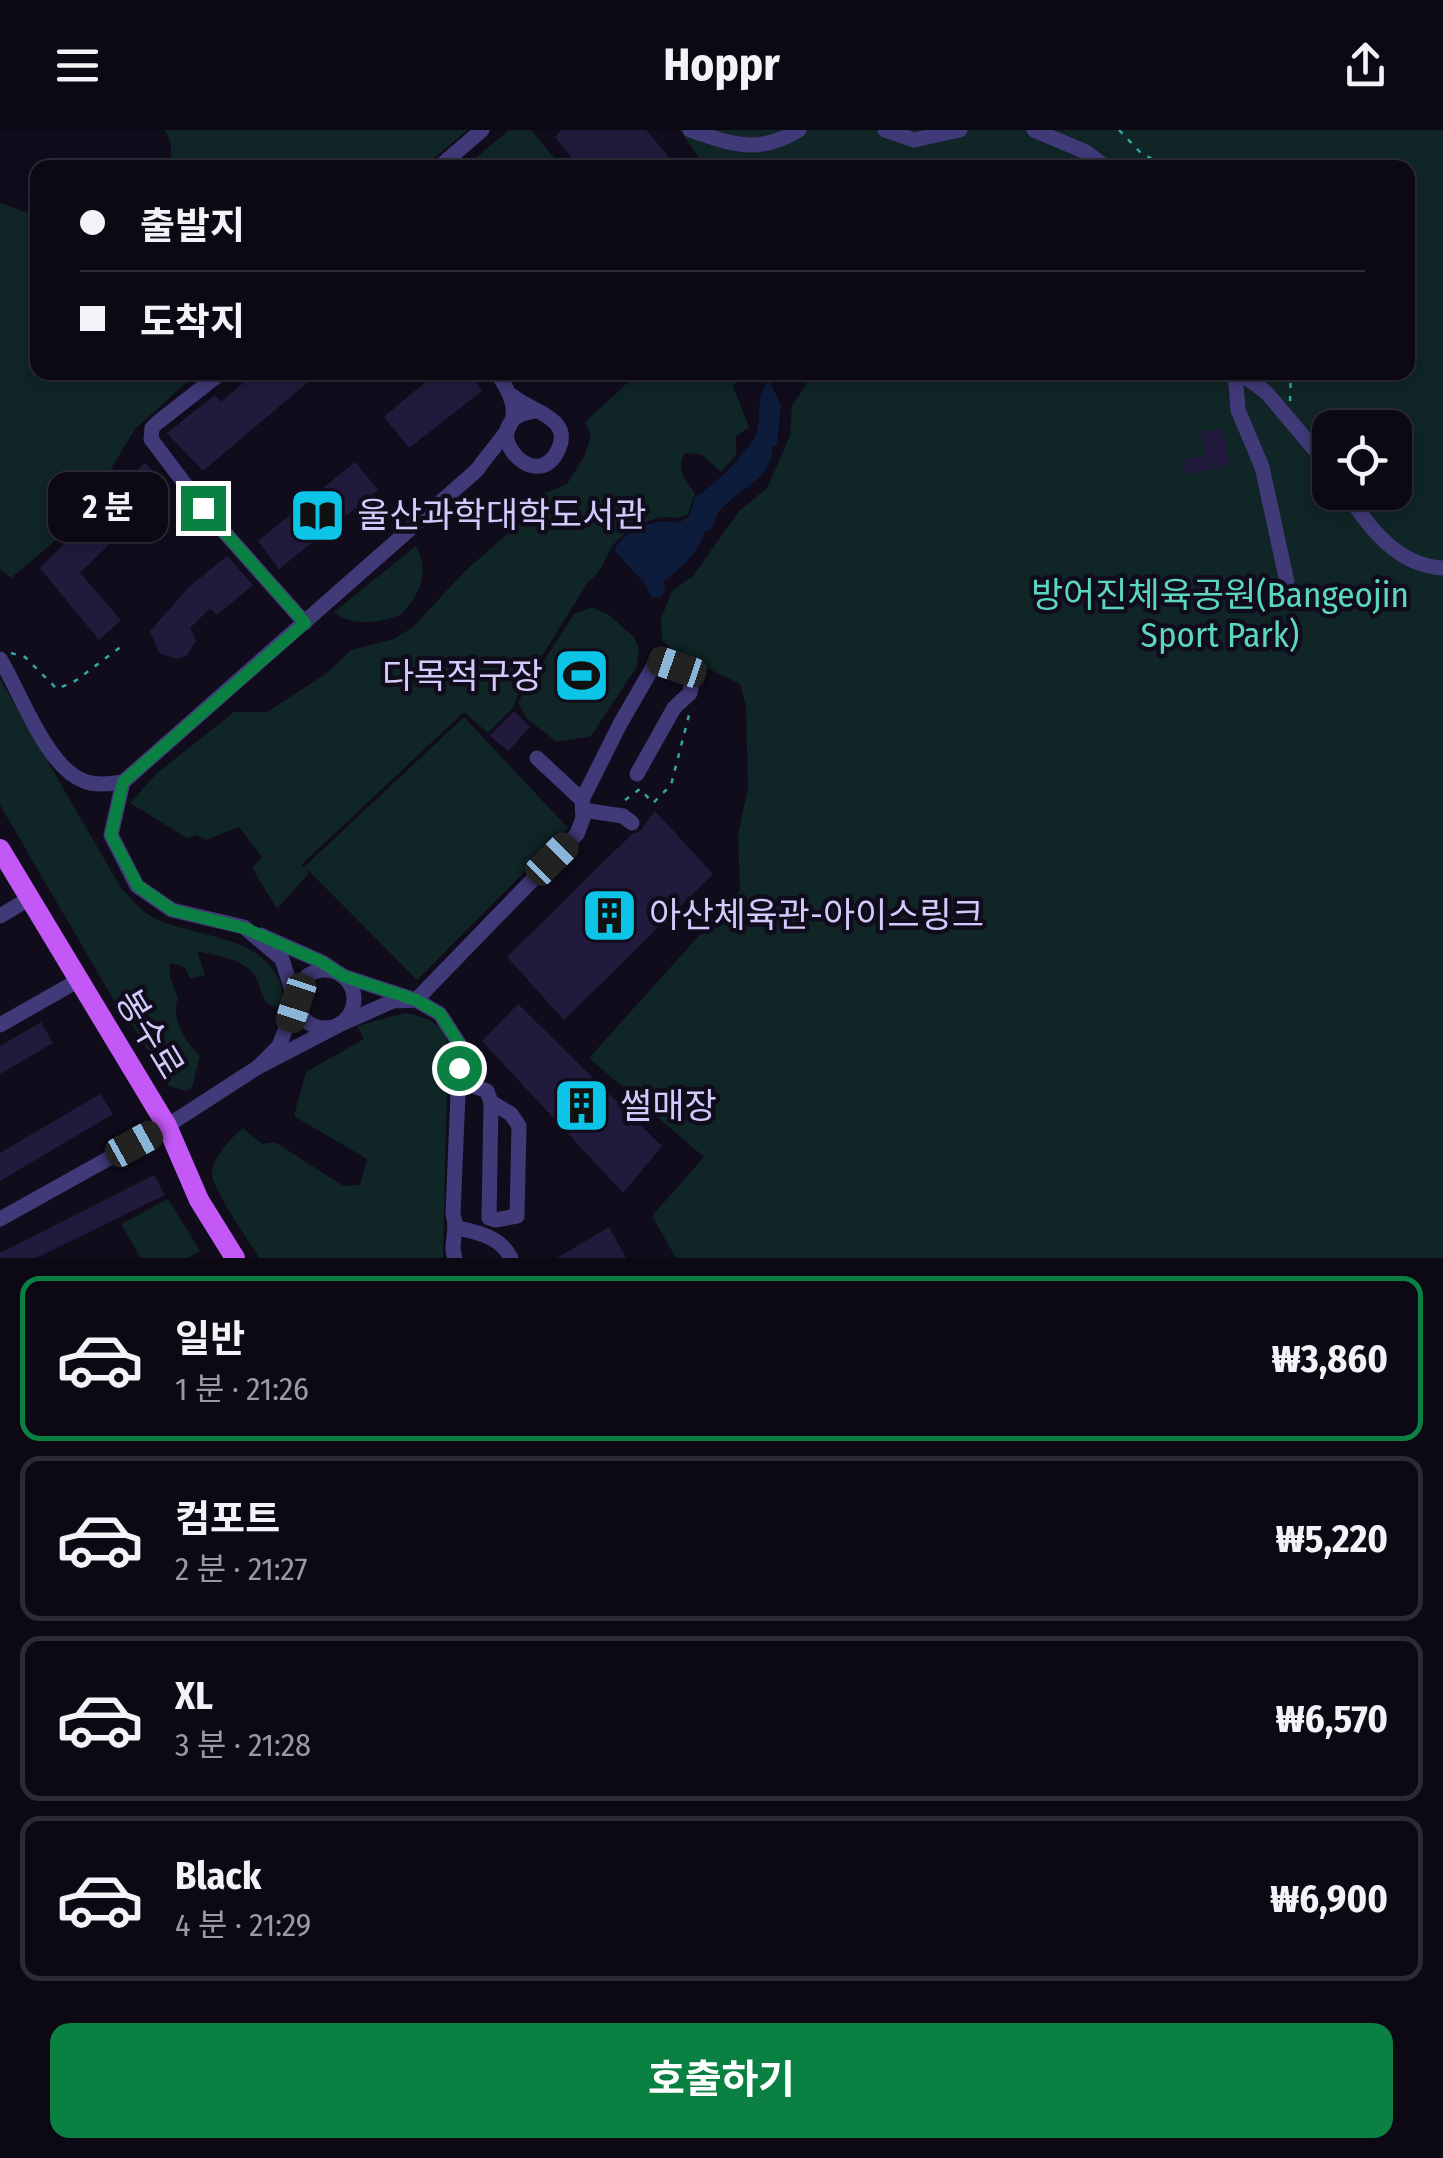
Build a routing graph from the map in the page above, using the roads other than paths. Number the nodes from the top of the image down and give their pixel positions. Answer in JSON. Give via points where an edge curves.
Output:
{"nodes":[{"id":1,"x":482,"y":130,"type":"edge"},
{"id":2,"x":690,"y":130,"type":"edge"},
{"id":3,"x":799,"y":130,"type":"edge"},
{"id":4,"x":885,"y":130,"type":"edge"},
{"id":5,"x":960,"y":130,"type":"edge"},
{"id":6,"x":1034,"y":130,"type":"edge"},
{"id":7,"x":447,"y":160,"type":"edge"},
{"id":8,"x":1096,"y":160,"type":"edge"},
{"id":9,"x":212,"y":380,"type":"edge"},
{"id":10,"x":502,"y":380,"type":"edge"},
{"id":11,"x":1237,"y":380,"type":"edge"},
{"id":12,"x":1248,"y":380,"type":"edge"},
{"id":13,"x":513,"y":396,"type":"junction"},
{"id":14,"x":534,"y":411,"type":"junction"},
{"id":15,"x":511,"y":424,"type":"junction"},
{"id":16,"x":1312,"y":446,"type":"edge"},
{"id":17,"x":522,"y":462,"type":"junction"},
{"id":18,"x":477,"y":470,"type":"junction"},
{"id":19,"x":1357,"y":510,"type":"edge"},
{"id":20,"x":1443,"y":568,"type":"edge"},
{"id":21,"x":1286,"y":582,"type":"dead end"},
{"id":22,"x":305,"y":623,"type":"junction"},
{"id":23,"x":0,"y":658,"type":"edge"},
{"id":24,"x":537,"y":758,"type":"dead end"},
{"id":25,"x":636,"y":774,"type":"dead end"},
{"id":26,"x":123,"y":782,"type":"junction"},
{"id":27,"x":583,"y":805,"type":"junction"},
{"id":28,"x":632,"y":823,"type":"dead end"},
{"id":29,"x":0,"y":849,"type":"edge"},
{"id":30,"x":30,"y":898,"type":"junction"},
{"id":31,"x":0,"y":916,"type":"edge"},
{"id":32,"x":244,"y":928,"type":"junction"},
{"id":33,"x":343,"y":976,"type":"junction"},
{"id":34,"x":79,"y":980,"type":"junction"},
{"id":35,"x":416,"y":1000,"type":"junction"},
{"id":36,"x":296,"y":1003,"type":"junction"},
{"id":37,"x":0,"y":1025,"type":"edge"},
{"id":38,"x":339,"y":1025,"type":"junction"},
{"id":39,"x":258,"y":1068,"type":"junction"},
{"id":40,"x":459,"y":1068,"type":"junction"},
{"id":41,"x":490,"y":1102,"type":"junction"},
{"id":42,"x":167,"y":1126,"type":"junction"},
{"id":43,"x":0,"y":1219,"type":"edge"},
{"id":44,"x":458,"y":1228,"type":"junction"},
{"id":45,"x":234,"y":1258,"type":"edge"},
{"id":46,"x":454,"y":1258,"type":"edge"},
{"id":47,"x":511,"y":1258,"type":"edge"}],
"edges":[{"from":1,"to":7,"type":"street"},
{"from":2,"to":3,"type":"street","via":[[739,147],[782,141]]},
{"from":4,"to":5,"type":"street","via":[[914,140]]},
{"from":6,"to":8,"type":"street"},
{"from":9,"to":22,"type":"street","via":[[156,424],[151,439]]},
{"from":10,"to":13,"type":"street"},
{"from":11,"to":21,"type":"street","via":[[1238,410],[1262,466]]},
{"from":12,"to":16,"type":"street"},
{"from":13,"to":14,"type":"street"},
{"from":13,"to":15,"type":"street"},
{"from":14,"to":15,"type":"street"},
{"from":14,"to":17,"type":"street","via":[[552,418],[561,442],[546,462]]},
{"from":15,"to":17,"type":"street","via":[[507,442]]},
{"from":15,"to":18,"type":"street"},
{"from":17,"to":18,"type":"street"},
{"from":18,"to":22,"type":"street"},
{"from":19,"to":20,"type":"street","via":[[1410,562]]},
{"from":22,"to":26,"type":"street"},
{"from":23,"to":26,"type":"street","via":[[65,770],[85,782]]},
{"from":24,"to":27,"type":"street"},
{"from":25,"to":27,"type":"street","via":[[674,708],[690,694],[692,682],[658,660]]},
{"from":26,"to":32,"type":"street","via":[[111,835],[138,886],[172,910]]},
{"from":27,"to":28,"type":"street"},
{"from":27,"to":35,"type":"street","via":[[577,834]]},
{"from":29,"to":30,"type":"main road","name":"봉수로"},
{"from":30,"to":31,"type":"street"},
{"from":30,"to":34,"type":"main road","name":"봉수로"},
{"from":32,"to":33,"type":"street"},
{"from":32,"to":36,"type":"street","via":[[282,959]]},
{"from":33,"to":35,"type":"street"},
{"from":33,"to":36,"type":"street","via":[[315,972],[300,984]]},
{"from":33,"to":38,"type":"street","via":[[354,1002]]},
{"from":34,"to":37,"type":"street"},
{"from":34,"to":42,"type":"main road","name":"봉수로"},
{"from":35,"to":38,"type":"street","via":[[393,1002]]},
{"from":35,"to":40,"type":"street","via":[[451,1028],[460,1045]]},
{"from":36,"to":38,"type":"street","via":[[311,1024]]},
{"from":36,"to":39,"type":"street","via":[[278,1046]]},
{"from":38,"to":39,"type":"street"},
{"from":39,"to":42,"type":"street"},
{"from":40,"to":41,"type":"street","via":[[463,1082],[487,1092]]},
{"from":40,"to":44,"type":"street","via":[[453,1214]]},
{"from":41,"to":41,"type":"street","via":[[488,1218],[510,1218],[517,1216],[519,1126]]},
{"from":42,"to":43,"type":"street"},
{"from":42,"to":45,"type":"main road","name":"봉수로"},
{"from":44,"to":46,"type":"street"},
{"from":44,"to":47,"type":"street","via":[[490,1236]]}]}
